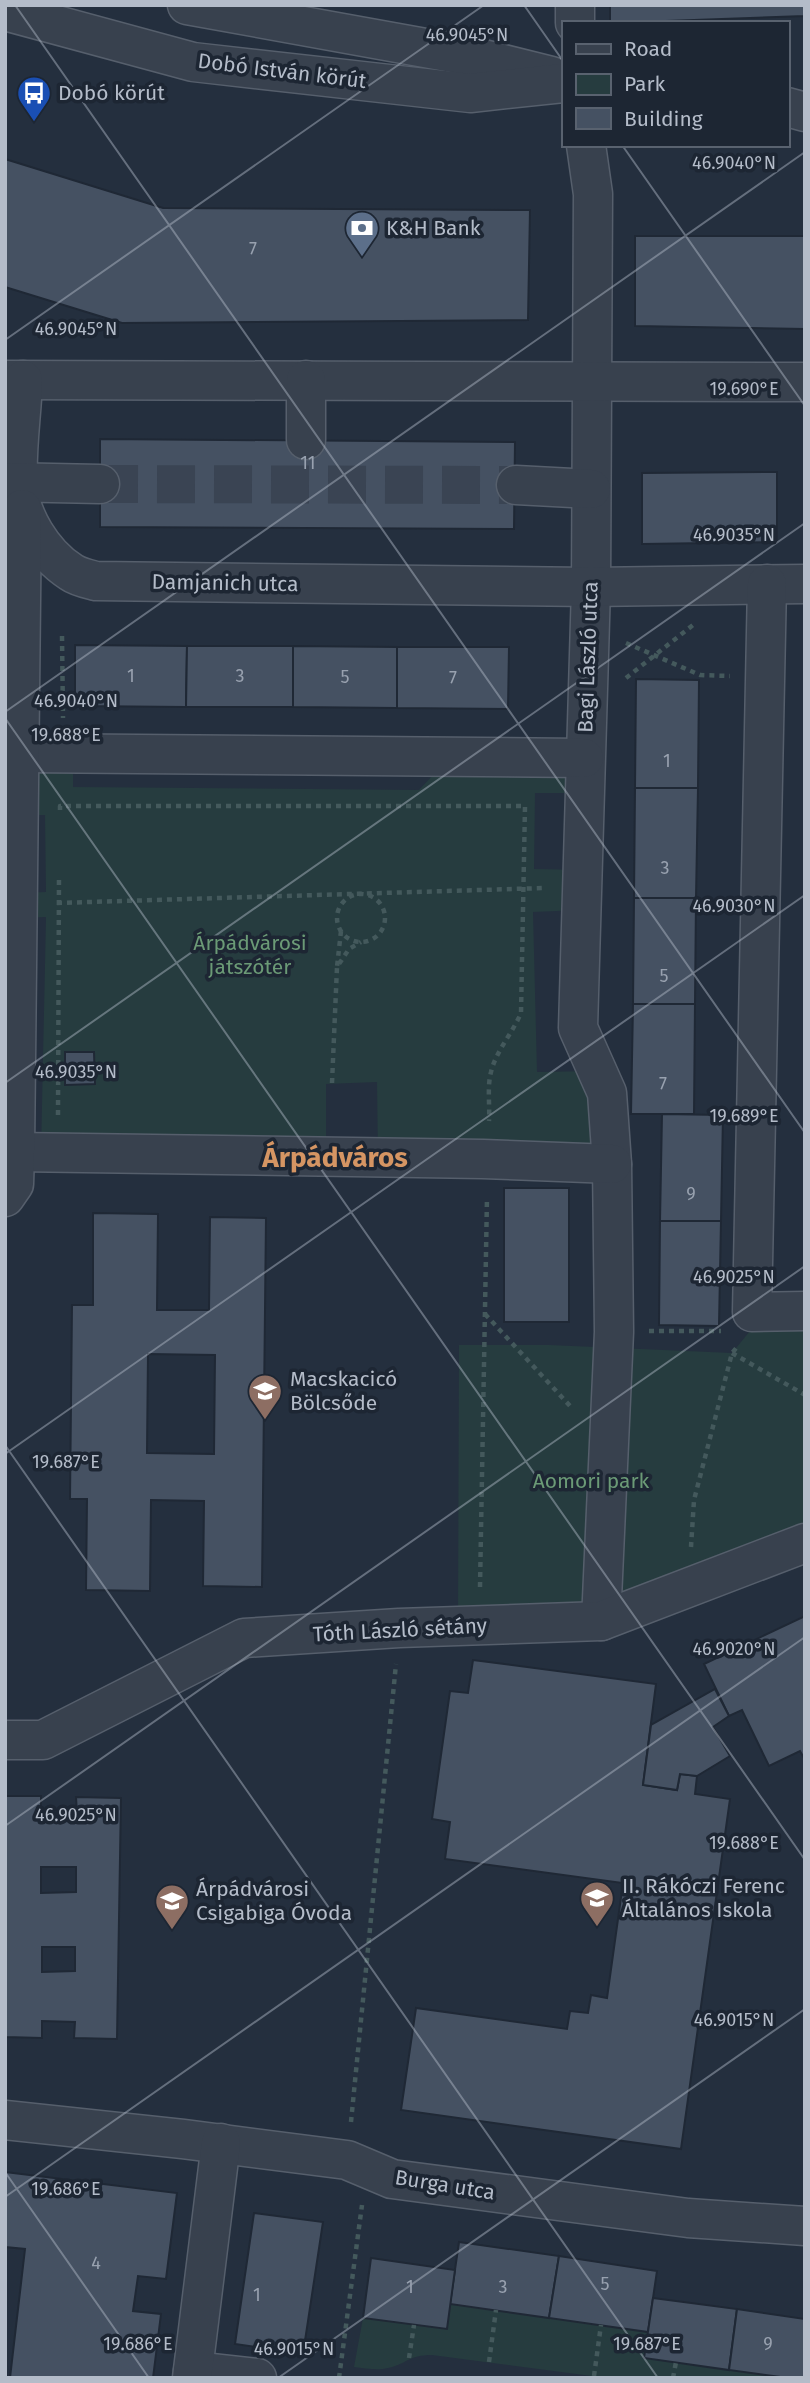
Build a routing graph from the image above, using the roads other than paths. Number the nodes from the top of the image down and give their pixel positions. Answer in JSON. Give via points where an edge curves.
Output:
{"nodes":[{"id":1,"x":187,"y":5,"type":"edge"},
{"id":2,"x":5,"y":11,"type":"edge"},
{"id":3,"x":562,"y":81,"type":"edge"},
{"id":4,"x":562,"y":81,"type":"edge"},
{"id":5,"x":586,"y":147,"type":"edge"},
{"id":6,"x":14,"y":380,"type":"edge"},
{"id":7,"x":306,"y":380,"type":"junction"},
{"id":8,"x":592,"y":381,"type":"junction"},
{"id":9,"x":805,"y":382,"type":"edge"},
{"id":10,"x":306,"y":440,"type":"dead end"},
{"id":11,"x":100,"y":484,"type":"tunnel mouth"},
{"id":12,"x":516,"y":485,"type":"tunnel mouth"},
{"id":13,"x":591,"y":489,"type":"junction"},
{"id":14,"x":15,"y":491,"type":"edge"},
{"id":15,"x":767,"y":584,"type":"junction"},
{"id":16,"x":805,"y":584,"type":"edge"},
{"id":17,"x":591,"y":587,"type":"junction"},
{"id":18,"x":21,"y":753,"type":"junction"},
{"id":19,"x":584,"y":758,"type":"junction"},
{"id":20,"x":15,"y":1152,"type":"junction"},
{"id":21,"x":612,"y":1164,"type":"junction"},
{"id":22,"x":5,"y":1197,"type":"edge"},
{"id":23,"x":805,"y":1311,"type":"edge"},
{"id":24,"x":805,"y":1543,"type":"edge"},
{"id":25,"x":601,"y":1621,"type":"junction"},
{"id":26,"x":5,"y":1740,"type":"edge"},
{"id":27,"x":5,"y":2120,"type":"edge"},
{"id":28,"x":221,"y":2143,"type":"junction"},
{"id":29,"x":805,"y":2227,"type":"edge"},
{"id":30,"x":193,"y":2374,"type":"edge"},
{"id":31,"x":257,"y":2378,"type":"edge"}],
"edges":[{"from":1,"to":3,"type":"street","name":"Dobó István körút","via":[[475,57]]},
{"from":2,"to":4,"type":"street","name":"Dobó István körút","via":[[193,62],[470,93]]},
{"from":5,"to":8,"type":"street","name":"Bagi László utca","via":[[593,194]]},
{"from":6,"to":7,"type":"street"},
{"from":6,"to":14,"type":"street"},
{"from":7,"to":8,"type":"street"},
{"from":7,"to":10,"type":"street"},
{"from":8,"to":9,"type":"street"},
{"from":8,"to":13,"type":"street","name":"Bagi László utca"},
{"from":11,"to":14,"type":"street"},
{"from":12,"to":13,"type":"street"},
{"from":13,"to":17,"type":"street","name":"Bagi László utca"},
{"from":14,"to":17,"type":"street","name":"Damjanich utca","via":[[39,539],[55,559],[72,573],[96,581]]},
{"from":14,"to":18,"type":"street"},
{"from":15,"to":16,"type":"street","name":"Damjanich utca"},
{"from":15,"to":17,"type":"street","name":"Damjanich utca"},
{"from":15,"to":23,"type":"street","via":[[752,1312]]},
{"from":17,"to":19,"type":"street","name":"Bagi László utca"},
{"from":18,"to":19,"type":"street"},
{"from":18,"to":20,"type":"street"},
{"from":19,"to":21,"type":"street","name":"Bagi László utca","via":[[578,1028],[607,1093]]},
{"from":20,"to":21,"type":"street"},
{"from":20,"to":22,"type":"street","via":[[14,1184]]},
{"from":21,"to":25,"type":"street","name":"Bagi László utca","via":[[614,1332]]},
{"from":24,"to":25,"type":"street","name":"Tóth László sétány"},
{"from":25,"to":26,"type":"street","name":"Tóth László sétány","via":[[244,1638],[43,1740]]},
{"from":27,"to":28,"type":"street","name":"Burga utca"},
{"from":28,"to":29,"type":"street","name":"Burga utca","via":[[347,2160],[392,2179],[688,2218]]},
{"from":28,"to":30,"type":"street"},
{"from":30,"to":31,"type":"street"}]}
